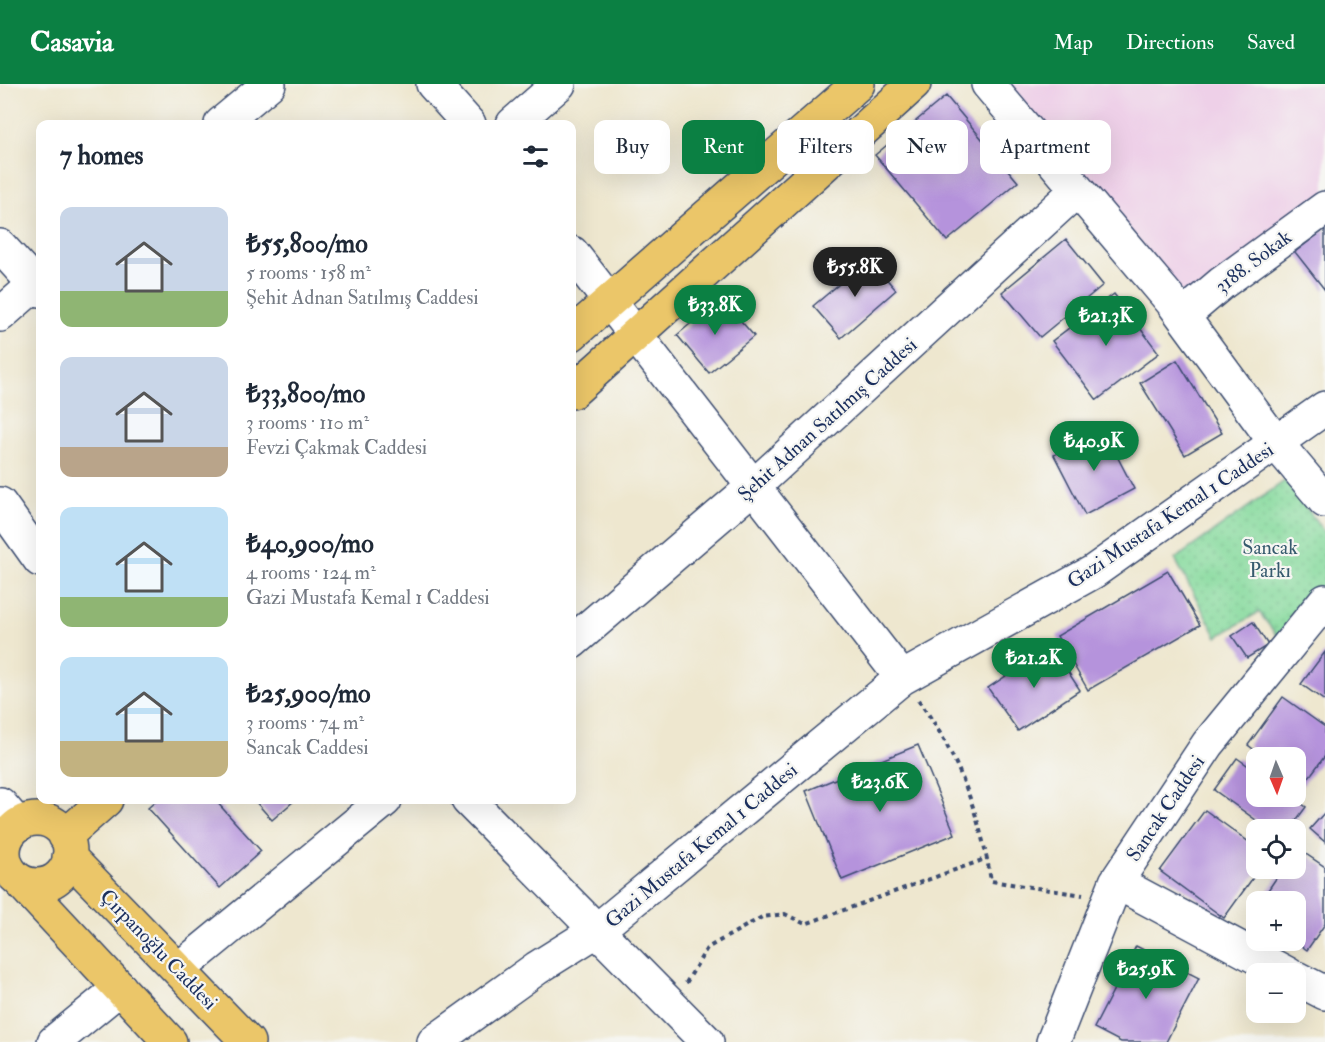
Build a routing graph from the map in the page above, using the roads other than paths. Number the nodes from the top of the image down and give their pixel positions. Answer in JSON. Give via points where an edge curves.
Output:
{"nodes":[{"id":1,"x":268,"y":84,"type":"edge"},
{"id":2,"x":434,"y":84,"type":"edge"},
{"id":3,"x":560,"y":84,"type":"edge"},
{"id":4,"x":858,"y":84,"type":"edge"},
{"id":5,"x":914,"y":84,"type":"edge"},
{"id":6,"x":988,"y":84,"type":"edge"},
{"id":7,"x":226,"y":120,"type":"edge"},
{"id":8,"x":466,"y":120,"type":"edge"},
{"id":9,"x":518,"y":120,"type":"edge"},
{"id":10,"x":1077,"y":190,"type":"junction"},
{"id":11,"x":1325,"y":208,"type":"edge"},
{"id":12,"x":0,"y":246,"type":"edge"},
{"id":13,"x":576,"y":258,"type":"edge"},
{"id":14,"x":36,"y":282,"type":"edge"},
{"id":15,"x":36,"y":287,"type":"edge"},
{"id":16,"x":609,"y":301,"type":"junction"},
{"id":17,"x":0,"y":315,"type":"edge"},
{"id":18,"x":1183,"y":316,"type":"junction"},
{"id":19,"x":576,"y":330,"type":"edge"},
{"id":20,"x":636,"y":336,"type":"junction"},
{"id":21,"x":576,"y":388,"type":"edge"},
{"id":22,"x":1325,"y":408,"type":"edge"},
{"id":23,"x":1276,"y":443,"type":"junction"},
{"id":24,"x":753,"y":487,"type":"junction"},
{"id":25,"x":1325,"y":501,"type":"edge"},
{"id":26,"x":0,"y":504,"type":"edge"},
{"id":27,"x":36,"y":554,"type":"edge"},
{"id":28,"x":1325,"y":601,"type":"edge"},
{"id":29,"x":576,"y":639,"type":"edge"},
{"id":30,"x":902,"y":678,"type":"junction"},
{"id":31,"x":45,"y":804,"type":"edge"},
{"id":32,"x":103,"y":804,"type":"edge"},
{"id":33,"x":380,"y":804,"type":"edge"},
{"id":34,"x":472,"y":804,"type":"edge"},
{"id":35,"x":15,"y":816,"type":"edge"},
{"id":36,"x":67,"y":846,"type":"junction"},
{"id":37,"x":10,"y":878,"type":"edge"},
{"id":38,"x":1112,"y":890,"type":"junction"},
{"id":39,"x":596,"y":932,"type":"junction"},
{"id":40,"x":179,"y":969,"type":"junction"},
{"id":41,"x":1309,"y":978,"type":"edge"},
{"id":42,"x":120,"y":988,"type":"junction"},
{"id":43,"x":54,"y":1042,"type":"edge"},
{"id":44,"x":170,"y":1042,"type":"edge"},
{"id":45,"x":249,"y":1042,"type":"edge"},
{"id":46,"x":434,"y":1042,"type":"edge"},
{"id":47,"x":707,"y":1042,"type":"edge"},
{"id":48,"x":1053,"y":1042,"type":"edge"}],
"edges":[{"from":1,"to":7,"type":"street"},
{"from":2,"to":8,"type":"street"},
{"from":3,"to":9,"type":"street"},
{"from":4,"to":16,"type":"main road"},
{"from":5,"to":20,"type":"main road"},
{"from":6,"to":10,"type":"street"},
{"from":10,"to":18,"type":"street"},
{"from":10,"to":24,"type":"street","name":"Şehit Adnan Satılmış Caddesi"},
{"from":11,"to":18,"type":"street","name":"3188. Sokak"},
{"from":12,"to":14,"type":"street"},
{"from":13,"to":16,"type":"street"},
{"from":15,"to":17,"type":"street"},
{"from":16,"to":19,"type":"main road"},
{"from":16,"to":20,"type":"street"},
{"from":18,"to":23,"type":"street"},
{"from":20,"to":21,"type":"main road"},
{"from":20,"to":24,"type":"street"},
{"from":22,"to":23,"type":"street","name":"Gazi Mustafa Kemal 1 Caddesi"},
{"from":23,"to":25,"type":"street"},
{"from":23,"to":30,"type":"street","name":"Gazi Mustafa Kemal 1 Caddesi","via":[[1093,572]]},
{"from":24,"to":29,"type":"street","name":"Şehit Adnan Satılmış Caddesi"},
{"from":24,"to":30,"type":"street"},
{"from":26,"to":27,"type":"street"},
{"from":28,"to":38,"type":"street","name":"Sancak Caddesi","via":[[1208,744]]},
{"from":30,"to":39,"type":"street","name":"Gazi Mustafa Kemal 1 Caddesi"},
{"from":31,"to":35,"type":"main road"},
{"from":32,"to":36,"type":"main road"},
{"from":33,"to":40,"type":"street"},
{"from":34,"to":39,"type":"street"},
{"from":35,"to":36,"type":"main road","via":[[49,822]]},
{"from":35,"to":37,"type":"main road","via":[[3,853]]},
{"from":36,"to":37,"type":"main road","via":[[66,867],[51,882],[40,885]]},
{"from":36,"to":40,"type":"main road","name":"Çırpanoğlu Caddesi"},
{"from":37,"to":42,"type":"main road"},
{"from":38,"to":41,"type":"street"},
{"from":38,"to":48,"type":"street","name":"Sancak Caddesi"},
{"from":39,"to":46,"type":"street","name":"Gazi Mustafa Kemal 1 Caddesi","via":[[537,968]]},
{"from":39,"to":47,"type":"street"},
{"from":40,"to":45,"type":"main road","name":"Çırpanoğlu Caddesi"},
{"from":42,"to":43,"type":"street"},
{"from":42,"to":44,"type":"main road"}]}
